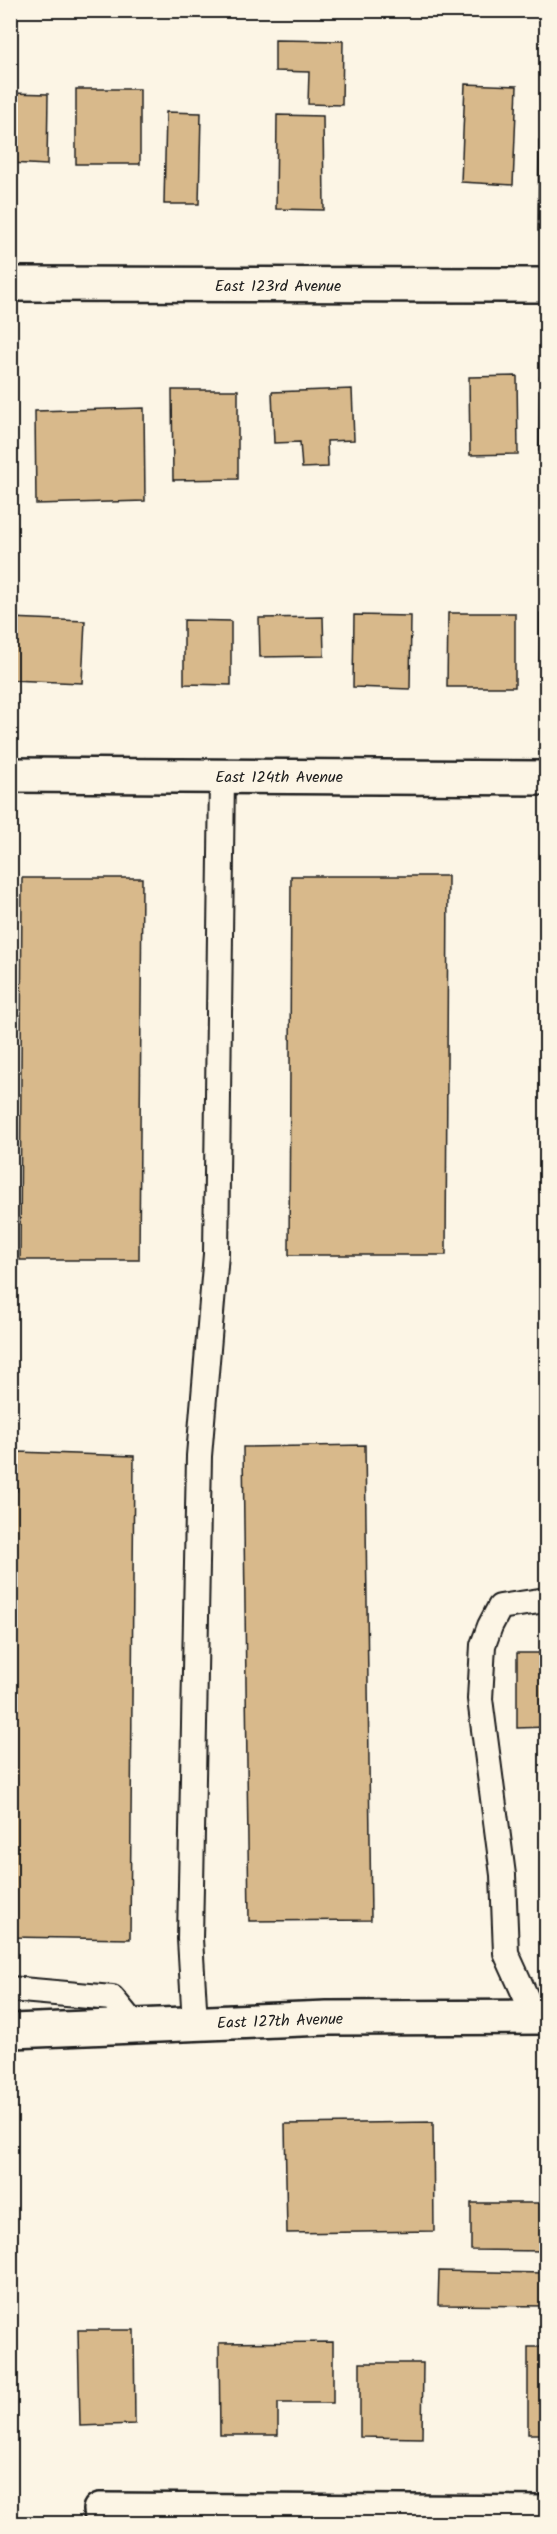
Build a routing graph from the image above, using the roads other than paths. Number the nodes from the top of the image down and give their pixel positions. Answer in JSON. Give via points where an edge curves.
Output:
{"nodes":[{"id":1,"x":10,"y":284,"type":"edge"},
{"id":2,"x":546,"y":285,"type":"edge"},
{"id":3,"x":10,"y":775,"type":"edge"},
{"id":4,"x":222,"y":776,"type":"junction"},
{"id":5,"x":546,"y":778,"type":"edge"},
{"id":6,"x":546,"y":1600,"type":"edge"},
{"id":7,"x":10,"y":1989,"type":"edge"},
{"id":8,"x":541,"y":2017,"type":"edge"},
{"id":9,"x":195,"y":2023,"type":"junction"},
{"id":10,"x":135,"y":2026,"type":"junction"},
{"id":11,"x":13,"y":2031,"type":"dead end"},
{"id":12,"x":100,"y":2511,"type":"dead end"},
{"id":13,"x":546,"y":2513,"type":"edge"}],
"edges":[{"from":1,"to":2,"type":"street","name":"East 123rd Avenue"},
{"from":3,"to":4,"type":"street","name":"East 124th Avenue"},
{"from":4,"to":5,"type":"street","name":"East 124th Avenue"},
{"from":4,"to":9,"type":"lane","via":[[216,1254],[199,1456],[190,1939]]},
{"from":6,"to":8,"type":"lane","via":[[500,1607],[483,1645],[480,1699],[503,1875],[506,1953]]},
{"from":7,"to":10,"type":"lane","via":[[112,1998]]},
{"from":8,"to":9,"type":"street","name":"East 127th Avenue"},
{"from":9,"to":10,"type":"street","name":"East 127th Avenue"},
{"from":10,"to":11,"type":"street","name":"East 127th Avenue"},
{"from":12,"to":13,"type":"street"}]}
